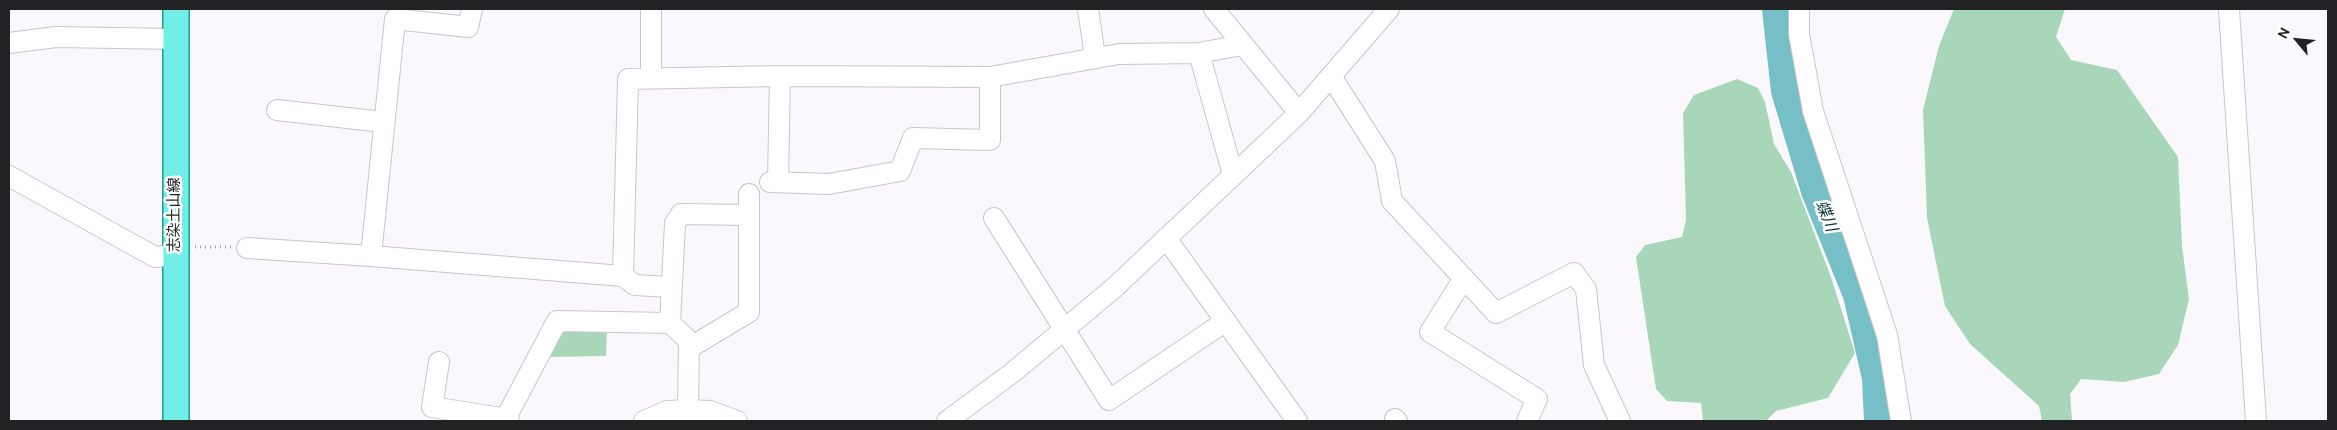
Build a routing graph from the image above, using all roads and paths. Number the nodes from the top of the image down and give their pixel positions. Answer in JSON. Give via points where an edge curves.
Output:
{"nodes":[{"id":1,"x":472,"y":9,"type":"edge"},
{"id":2,"x":652,"y":9,"type":"edge"},
{"id":3,"x":1088,"y":9,"type":"edge"},
{"id":4,"x":1214,"y":9,"type":"edge"},
{"id":5,"x":1389,"y":9,"type":"edge"},
{"id":6,"x":1799,"y":9,"type":"edge"},
{"id":7,"x":2229,"y":9,"type":"edge"},
{"id":8,"x":177,"y":10,"type":"edge"},
{"id":9,"x":176,"y":39,"type":"junction"},
{"id":10,"x":9,"y":43,"type":"edge"},
{"id":11,"x":1242,"y":45,"type":"junction"},
{"id":12,"x":1199,"y":53,"type":"junction"},
{"id":13,"x":1095,"y":57,"type":"junction"},
{"id":14,"x":780,"y":76,"type":"junction"},
{"id":15,"x":1331,"y":76,"type":"junction"},
{"id":16,"x":651,"y":78,"type":"junction"},
{"id":17,"x":990,"y":78,"type":"junction"},
{"id":18,"x":277,"y":110,"type":"dead end"},
{"id":19,"x":1299,"y":114,"type":"junction"},
{"id":20,"x":383,"y":122,"type":"junction"},
{"id":21,"x":1233,"y":175,"type":"junction"},
{"id":22,"x":9,"y":176,"type":"edge"},
{"id":23,"x":749,"y":194,"type":"dead end"},
{"id":24,"x":749,"y":215,"type":"junction"},
{"id":25,"x":994,"y":218,"type":"dead end"},
{"id":26,"x":1166,"y":238,"type":"junction"},
{"id":27,"x":247,"y":248,"type":"joint"},
{"id":28,"x":175,"y":255,"type":"junction"},
{"id":29,"x":371,"y":256,"type":"junction"},
{"id":30,"x":623,"y":276,"type":"junction"},
{"id":31,"x":1464,"y":278,"type":"junction"},
{"id":32,"x":671,"y":287,"type":"junction"},
{"id":33,"x":1226,"y":321,"type":"junction"},
{"id":34,"x":670,"y":323,"type":"junction"},
{"id":35,"x":1065,"y":328,"type":"junction"},
{"id":36,"x":689,"y":348,"type":"junction"},
{"id":37,"x":439,"y":362,"type":"dead end"},
{"id":38,"x":688,"y":410,"type":"junction"},
{"id":39,"x":508,"y":420,"type":"edge"},
{"id":40,"x":176,"y":421,"type":"edge"},
{"id":41,"x":644,"y":421,"type":"edge"},
{"id":42,"x":737,"y":421,"type":"edge"},
{"id":43,"x":947,"y":421,"type":"edge"},
{"id":44,"x":1297,"y":421,"type":"edge"},
{"id":45,"x":1527,"y":421,"type":"edge"},
{"id":46,"x":1620,"y":421,"type":"edge"},
{"id":47,"x":1902,"y":421,"type":"edge"},
{"id":48,"x":2256,"y":421,"type":"edge"}],
"edges":[{"from":1,"to":20,"type":"street","via":[[468,27],[395,19]]},
{"from":2,"to":16,"type":"street"},
{"from":3,"to":13,"type":"street"},
{"from":4,"to":11,"type":"street"},
{"from":5,"to":15,"type":"street"},
{"from":6,"to":47,"type":"street","via":[[1799,34],[1814,111],[1887,334]]},
{"from":7,"to":48,"type":"street"},
{"from":8,"to":9,"type":"main road","name":"志染土山線"},
{"from":9,"to":10,"type":"street","via":[[56,37]]},
{"from":9,"to":28,"type":"main road","name":"志染土山線"},
{"from":11,"to":12,"type":"street"},
{"from":11,"to":19,"type":"street"},
{"from":12,"to":13,"type":"street"},
{"from":12,"to":21,"type":"street"},
{"from":13,"to":17,"type":"street"},
{"from":14,"to":16,"type":"street"},
{"from":14,"to":17,"type":"street"},
{"from":14,"to":17,"type":"street","via":[[774,182],[829,184],[900,171],[913,138],[990,140]]},
{"from":15,"to":19,"type":"street"},
{"from":15,"to":31,"type":"street","via":[[1385,161],[1392,201]]},
{"from":16,"to":30,"type":"street","via":[[628,79]]},
{"from":18,"to":20,"type":"street"},
{"from":19,"to":21,"type":"street"},
{"from":20,"to":29,"type":"street"},
{"from":21,"to":26,"type":"street"},
{"from":22,"to":28,"type":"street","via":[[154,257]]},
{"from":23,"to":24,"type":"street"},
{"from":24,"to":32,"type":"street","via":[[682,214],[675,223]]},
{"from":24,"to":36,"type":"street","via":[[749,312]]},
{"from":25,"to":35,"type":"street"},
{"from":26,"to":33,"type":"street"},
{"from":26,"to":35,"type":"street","via":[[1114,288]]},
{"from":27,"to":28,"type":"path","via":[[198,246]]},
{"from":27,"to":29,"type":"street"},
{"from":28,"to":40,"type":"main road","name":"志染土山線"},
{"from":29,"to":30,"type":"street"},
{"from":30,"to":32,"type":"street","via":[[635,284]]},
{"from":31,"to":45,"type":"street","via":[[1430,332],[1537,399]]},
{"from":31,"to":46,"type":"street","via":[[1496,313],[1574,272],[1586,288],[1594,365]]},
{"from":32,"to":34,"type":"street"},
{"from":33,"to":35,"type":"street","via":[[1109,400]]},
{"from":33,"to":44,"type":"street"},
{"from":34,"to":36,"type":"street","via":[[689,341]]},
{"from":34,"to":39,"type":"street","via":[[557,321],[509,412]]},
{"from":35,"to":43,"type":"street","via":[[1012,373]]},
{"from":36,"to":38,"type":"street"},
{"from":37,"to":39,"type":"street","via":[[432,407]]},
{"from":38,"to":41,"type":"street","via":[[667,411]]},
{"from":38,"to":42,"type":"street","via":[[710,411]]}]}
